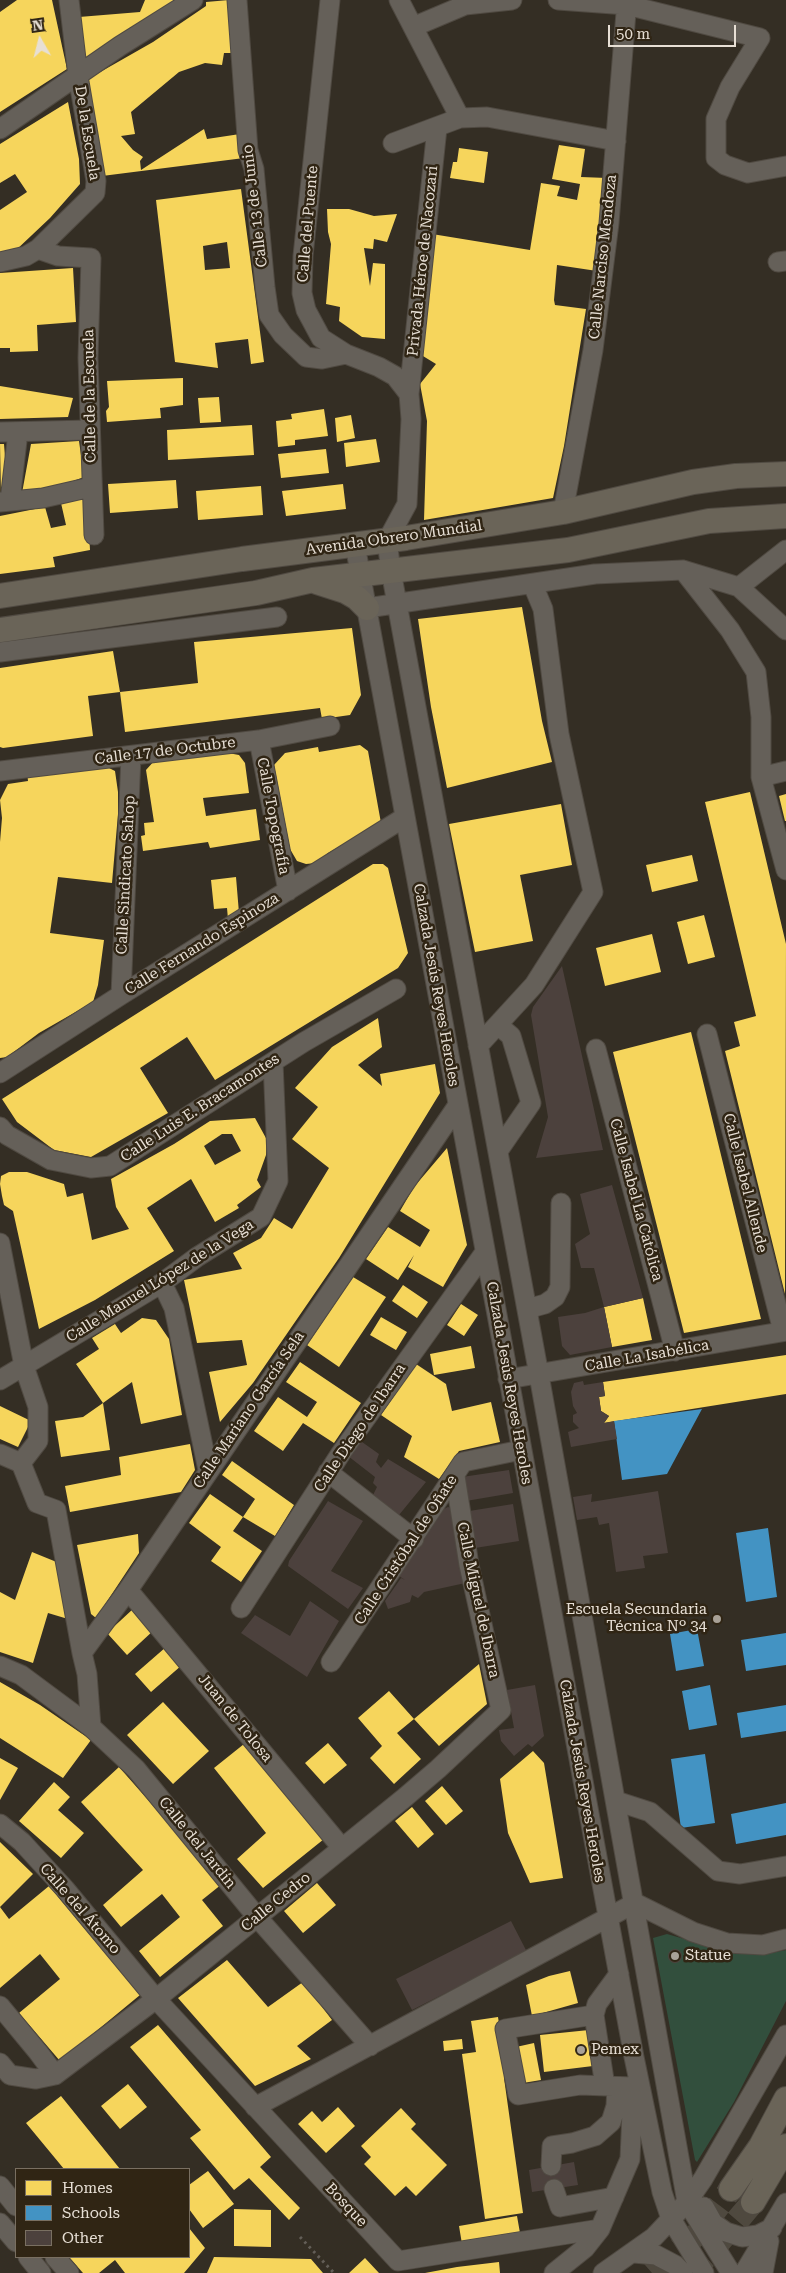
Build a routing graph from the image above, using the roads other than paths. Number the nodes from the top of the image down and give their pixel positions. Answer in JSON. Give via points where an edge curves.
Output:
{"nodes":[{"id":1,"x":69,"y":0,"type":"edge"},
{"id":2,"x":193,"y":0,"type":"edge"},
{"id":3,"x":237,"y":0,"type":"edge"},
{"id":4,"x":330,"y":0,"type":"edge"},
{"id":5,"x":400,"y":0,"type":"edge"},
{"id":6,"x":512,"y":0,"type":"edge"},
{"id":7,"x":558,"y":0,"type":"edge"},
{"id":8,"x":627,"y":2,"type":"edge"},
{"id":9,"x":413,"y":27,"type":"junction"},
{"id":10,"x":78,"y":76,"type":"junction"},
{"id":11,"x":460,"y":118,"type":"junction"},
{"id":12,"x":0,"y":128,"type":"edge"},
{"id":13,"x":437,"y":128,"type":"junction"},
{"id":14,"x":616,"y":141,"type":"junction"},
{"id":15,"x":393,"y":143,"type":"dead end"},
{"id":16,"x":786,"y":166,"type":"edge"},
{"id":17,"x":38,"y":249,"type":"junction"},
{"id":18,"x":0,"y":262,"type":"edge"},
{"id":19,"x":346,"y":354,"type":"junction"},
{"id":20,"x":409,"y":394,"type":"junction"},
{"id":21,"x":90,"y":430,"type":"junction"},
{"id":22,"x":9,"y":432,"type":"edge"},
{"id":23,"x":786,"y":474,"type":"edge"},
{"id":24,"x":92,"y":487,"type":"junction"},
{"id":25,"x":5,"y":501,"type":"edge"},
{"id":26,"x":563,"y":512,"type":"junction"},
{"id":27,"x":786,"y":516,"type":"edge"},
{"id":28,"x":94,"y":535,"type":"dead end"},
{"id":29,"x":387,"y":541,"type":"junction"},
{"id":30,"x":355,"y":545,"type":"junction"},
{"id":31,"x":786,"y":550,"type":"edge"},
{"id":32,"x":683,"y":570,"type":"junction"},
{"id":33,"x":391,"y":571,"type":"junction"},
{"id":34,"x":362,"y":574,"type":"junction"},
{"id":35,"x":313,"y":580,"type":"junction"},
{"id":36,"x":534,"y":584,"type":"junction"},
{"id":37,"x":739,"y":587,"type":"junction"},
{"id":38,"x":0,"y":596,"type":"edge"},
{"id":39,"x":396,"y":604,"type":"junction"},
{"id":40,"x":367,"y":608,"type":"junction"},
{"id":41,"x":277,"y":617,"type":"dead end"},
{"id":42,"x":0,"y":630,"type":"edge"},
{"id":43,"x":786,"y":630,"type":"edge"},
{"id":44,"x":0,"y":652,"type":"edge"},
{"id":45,"x":330,"y":726,"type":"dead end"},
{"id":46,"x":259,"y":740,"type":"junction"},
{"id":47,"x":131,"y":756,"type":"junction"},
{"id":48,"x":0,"y":771,"type":"edge"},
{"id":49,"x":786,"y":771,"type":"edge"},
{"id":50,"x":761,"y":778,"type":"junction"},
{"id":51,"x":405,"y":817,"type":"junction"},
{"id":52,"x":786,"y":870,"type":"edge"},
{"id":53,"x":288,"y":891,"type":"junction"},
{"id":54,"x":396,"y":988,"type":"dead end"},
{"id":55,"x":121,"y":995,"type":"junction"},
{"id":56,"x":498,"y":1025,"type":"junction"},
{"id":57,"x":707,"y":1034,"type":"dead end"},
{"id":58,"x":478,"y":1046,"type":"junction"},
{"id":59,"x":596,"y":1049,"type":"dead end"},
{"id":60,"x":273,"y":1062,"type":"junction"},
{"id":61,"x":0,"y":1073,"type":"edge"},
{"id":62,"x":458,"y":1105,"type":"junction"},
{"id":63,"x":0,"y":1126,"type":"edge"},
{"id":64,"x":498,"y":1151,"type":"junction"},
{"id":65,"x":561,"y":1203,"type":"dead end"},
{"id":66,"x":0,"y":1243,"type":"edge"},
{"id":67,"x":485,"y":1252,"type":"junction"},
{"id":68,"x":162,"y":1283,"type":"junction"},
{"id":69,"x":527,"y":1309,"type":"junction"},
{"id":70,"x":784,"y":1331,"type":"edge"},
{"id":71,"x":675,"y":1351,"type":"junction"},
{"id":72,"x":24,"y":1366,"type":"junction"},
{"id":73,"x":540,"y":1375,"type":"junction"},
{"id":74,"x":508,"y":1379,"type":"junction"},
{"id":75,"x":0,"y":1380,"type":"edge"},
{"id":76,"x":521,"y":1450,"type":"junction"},
{"id":77,"x":0,"y":1454,"type":"edge"},
{"id":78,"x":21,"y":1463,"type":"junction"},
{"id":79,"x":208,"y":1470,"type":"junction"},
{"id":80,"x":328,"y":1472,"type":"junction"},
{"id":81,"x":455,"y":1476,"type":"junction"},
{"id":82,"x":414,"y":1539,"type":"junction"},
{"id":83,"x":128,"y":1590,"type":"junction"},
{"id":84,"x":241,"y":1608,"type":"dead end"},
{"id":85,"x":82,"y":1653,"type":"junction"},
{"id":86,"x":331,"y":1662,"type":"dead end"},
{"id":87,"x":0,"y":1666,"type":"edge"},
{"id":88,"x":490,"y":1721,"type":"joint"},
{"id":89,"x":91,"y":1728,"type":"junction"},
{"id":90,"x":616,"y":1801,"type":"junction"},
{"id":91,"x":0,"y":1824,"type":"edge"},
{"id":92,"x":342,"y":1848,"type":"junction"},
{"id":93,"x":786,"y":1866,"type":"edge"},
{"id":94,"x":635,"y":1903,"type":"junction"},
{"id":95,"x":257,"y":1917,"type":"junction"},
{"id":96,"x":607,"y":1918,"type":"junction"},
{"id":97,"x":786,"y":1939,"type":"edge"},
{"id":98,"x":619,"y":1974,"type":"junction"},
{"id":99,"x":156,"y":1999,"type":"junction"},
{"id":100,"x":0,"y":2006,"type":"edge"},
{"id":101,"x":594,"y":2015,"type":"junction"},
{"id":102,"x":786,"y":2035,"type":"edge"},
{"id":103,"x":370,"y":2046,"type":"junction"},
{"id":104,"x":634,"y":2057,"type":"junction"},
{"id":105,"x":0,"y":2063,"type":"edge"},
{"id":106,"x":55,"y":2075,"type":"junction"},
{"id":107,"x":618,"y":2086,"type":"junction"},
{"id":108,"x":786,"y":2099,"type":"edge"},
{"id":109,"x":255,"y":2107,"type":"junction"},
{"id":110,"x":786,"y":2146,"type":"edge"},
{"id":111,"x":551,"y":2166,"type":"dead end"},
{"id":112,"x":703,"y":2179,"type":"junction"},
{"id":113,"x":0,"y":2186,"type":"edge"},
{"id":114,"x":731,"y":2188,"type":"tunnel mouth"},
{"id":115,"x":554,"y":2189,"type":"dead end"},
{"id":116,"x":614,"y":2197,"type":"junction"},
{"id":117,"x":687,"y":2202,"type":"junction"},
{"id":118,"x":753,"y":2202,"type":"tunnel mouth"},
{"id":119,"x":786,"y":2203,"type":"edge"},
{"id":120,"x":15,"y":2205,"type":"edge"},
{"id":121,"x":671,"y":2219,"type":"junction"},
{"id":122,"x":0,"y":2223,"type":"edge"},
{"id":123,"x":772,"y":2228,"type":"junction"},
{"id":124,"x":600,"y":2229,"type":"junction"},
{"id":125,"x":15,"y":2241,"type":"edge"},
{"id":126,"x":634,"y":2253,"type":"junction"},
{"id":127,"x":29,"y":2258,"type":"edge"},
{"id":128,"x":56,"y":2258,"type":"edge"},
{"id":129,"x":41,"y":2273,"type":"edge"},
{"id":130,"x":69,"y":2273,"type":"edge"},
{"id":131,"x":554,"y":2273,"type":"edge"},
{"id":132,"x":603,"y":2273,"type":"edge"},
{"id":133,"x":683,"y":2273,"type":"edge"},
{"id":134,"x":704,"y":2273,"type":"edge"},
{"id":135,"x":731,"y":2273,"type":"edge"},
{"id":136,"x":744,"y":2273,"type":"edge"},
{"id":137,"x":763,"y":2273,"type":"edge"}],
"edges":[{"from":1,"to":10,"type":"street","name":"De la Escuela"},
{"from":2,"to":10,"type":"street"},
{"from":3,"to":19,"type":"street","name":"Calle 13 de Junio","via":[[247,142],[254,169],[269,315],[283,335],[306,357],[322,359]]},
{"from":4,"to":19,"type":"street","name":"Calle del Puente","via":[[303,256],[302,293],[306,310],[321,338]]},
{"from":5,"to":9,"type":"street"},
{"from":6,"to":9,"type":"street","via":[[466,5]]},
{"from":7,"to":8,"type":"street"},
{"from":8,"to":14,"type":"street","name":"Calle Narciso Mendoza"},
{"from":8,"to":16,"type":"street","via":[[760,38],[716,119],[716,158],[725,165],[748,173]]},
{"from":9,"to":11,"type":"street"},
{"from":10,"to":12,"type":"street"},
{"from":10,"to":17,"type":"street","name":"De la Escuela","via":[[96,181],[94,193]]},
{"from":11,"to":13,"type":"street"},
{"from":11,"to":14,"type":"street","via":[[487,117]]},
{"from":13,"to":15,"type":"street"},
{"from":13,"to":20,"type":"street","name":"Privada Héroe de Nacozari"},
{"from":14,"to":26,"type":"street","name":"Calle Narciso Mendoza","via":[[593,350]]},
{"from":17,"to":18,"type":"street","via":[[26,256]]},
{"from":17,"to":21,"type":"street","name":"Calle de la Escuela","via":[[58,256],[91,258]]},
{"from":19,"to":20,"type":"street","name":"Calle del Puente","via":[[379,366],[395,376]]},
{"from":20,"to":29,"type":"street","name":"Privada Héroe de Nacozari","via":[[412,419],[407,504]]},
{"from":21,"to":22,"type":"street"},
{"from":21,"to":24,"type":"street","name":"Calle de la Escuela"},
{"from":22,"to":25,"type":"street"},
{"from":23,"to":26,"type":"main road","name":"Avenida Obrero Mundial","via":[[693,482]]},
{"from":24,"to":25,"type":"street","via":[[43,498]]},
{"from":24,"to":28,"type":"street","name":"Calle de la Escuela"},
{"from":26,"to":29,"type":"main road","name":"Avenida Obrero Mundial"},
{"from":27,"to":33,"type":"main road","name":"Avenida Obrero Mundial","via":[[716,520],[568,550]]},
{"from":29,"to":30,"type":"main road","name":"Avenida Obrero Mundial"},
{"from":29,"to":33,"type":"street","name":"Calzada Jesús Reyes Heroles"},
{"from":30,"to":34,"type":"street","name":"Calzada Jesús Reyes Heroles"},
{"from":30,"to":38,"type":"main road","name":"Avenida Obrero Mundial"},
{"from":31,"to":37,"type":"street"},
{"from":32,"to":36,"type":"street","via":[[595,574]]},
{"from":32,"to":37,"type":"street"},
{"from":32,"to":50,"type":"street","via":[[730,630],[756,672],[761,717]]},
{"from":33,"to":34,"type":"main road","name":"Avenida Obrero Mundial"},
{"from":33,"to":39,"type":"street","name":"Calzada Jesús Reyes Heroles"},
{"from":34,"to":35,"type":"main road","name":"Avenida Obrero Mundial"},
{"from":34,"to":40,"type":"street","name":"Calzada Jesús Reyes Heroles"},
{"from":35,"to":40,"type":"main road","via":[[345,591]]},
{"from":35,"to":42,"type":"main road","name":"Avenida Obrero Mundial","via":[[256,592]]},
{"from":36,"to":39,"type":"street"},
{"from":36,"to":56,"type":"street","via":[[542,610],[559,734],[592,892],[534,985]]},
{"from":37,"to":43,"type":"street"},
{"from":39,"to":40,"type":"street"},
{"from":39,"to":58,"type":"street","name":"Calzada Jesús Reyes Heroles"},
{"from":40,"to":51,"type":"street","name":"Calzada Jesús Reyes Heroles"},
{"from":41,"to":44,"type":"street"},
{"from":45,"to":46,"type":"street","name":"Calle 17 de Octubre"},
{"from":46,"to":47,"type":"street","name":"Calle 17 de Octubre"},
{"from":46,"to":53,"type":"street","name":"Calle Topografía"},
{"from":47,"to":48,"type":"street","name":"Calle 17 de Octubre"},
{"from":47,"to":55,"type":"street","name":"Calle Sindicato Sahop"},
{"from":49,"to":50,"type":"street"},
{"from":50,"to":52,"type":"street"},
{"from":51,"to":53,"type":"street","name":"Calle Fernando Espinoza"},
{"from":51,"to":62,"type":"street","name":"Calzada Jesús Reyes Heroles"},
{"from":53,"to":55,"type":"street","name":"Calle Fernando Espinoza"},
{"from":54,"to":60,"type":"street","name":"Calle Luis E. Bracamontes"},
{"from":55,"to":61,"type":"street","name":"Calle Fernando Espinoza"},
{"from":56,"to":58,"type":"street"},
{"from":56,"to":64,"type":"street","via":[[511,1036],[530,1103]]},
{"from":57,"to":70,"type":"street","name":"Calle Isabel Allende"},
{"from":58,"to":64,"type":"street","name":"Calzada Jesús Reyes Heroles"},
{"from":59,"to":71,"type":"street","name":"Calle Isabel La Católica"},
{"from":60,"to":63,"type":"street","name":"Calle Luis E. Bracamontes","via":[[110,1166],[91,1168],[51,1160],[7,1136]]},
{"from":60,"to":68,"type":"street","name":"Calle Manuel López de la Vega","via":[[278,1181],[261,1217]]},
{"from":62,"to":67,"type":"street","name":"Calzada Jesús Reyes Heroles"},
{"from":62,"to":79,"type":"street","name":"Calle Mariano García Sela"},
{"from":64,"to":69,"type":"street","name":"Calzada Jesús Reyes Heroles"},
{"from":65,"to":69,"type":"street","via":[[560,1288],[555,1297],[545,1304]]},
{"from":66,"to":72,"type":"street"},
{"from":67,"to":74,"type":"street","name":"Calzada Jesús Reyes Heroles"},
{"from":67,"to":80,"type":"street","name":"Calle Diego de Ibarra"},
{"from":68,"to":72,"type":"street","name":"Calle Manuel López de la Vega"},
{"from":68,"to":79,"type":"street","via":[[174,1308]]},
{"from":69,"to":73,"type":"street","name":"Calzada Jesús Reyes Heroles"},
{"from":70,"to":71,"type":"street","name":"Calle La Isabélica"},
{"from":71,"to":73,"type":"street","name":"Calle La Isabélica"},
{"from":72,"to":75,"type":"street","name":"Calle Manuel López de la Vega"},
{"from":72,"to":78,"type":"street","via":[[38,1407],[38,1441]]},
{"from":73,"to":74,"type":"street","name":"Calle La Isabélica"},
{"from":73,"to":90,"type":"street","name":"Calzada Jesús Reyes Heroles"},
{"from":74,"to":76,"type":"street","name":"Calzada Jesús Reyes Heroles"},
{"from":76,"to":81,"type":"street","name":"Calle Cristóbal de Oñate","via":[[463,1462]]},
{"from":76,"to":96,"type":"street","name":"Calzada Jesús Reyes Heroles"},
{"from":77,"to":78,"type":"street"},
{"from":78,"to":85,"type":"street","via":[[37,1503],[56,1510]]},
{"from":79,"to":83,"type":"street","name":"Calle Mariano García Sela"},
{"from":80,"to":82,"type":"street"},
{"from":80,"to":84,"type":"street","name":"Calle Diego de Ibarra"},
{"from":81,"to":82,"type":"street","name":"Calle Cristóbal de Oñate"},
{"from":81,"to":88,"type":"street","name":"Calle Miguel de Ibarra","via":[[469,1565],[501,1710]]},
{"from":82,"to":86,"type":"street","name":"Calle Cristóbal de Oñate"},
{"from":83,"to":85,"type":"street","name":"Calle Mariano García Sela"},
{"from":83,"to":92,"type":"street","name":"Juan de Tolosa"},
{"from":85,"to":89,"type":"street"},
{"from":87,"to":89,"type":"street","name":"Calle del Jardín","via":[[21,1675]]},
{"from":88,"to":92,"type":"street","name":"Calle Cedro","via":[[438,1769]]},
{"from":89,"to":95,"type":"street","name":"Calle del Jardín","via":[[136,1769]]},
{"from":90,"to":93,"type":"street","via":[[650,1812],[718,1871],[740,1874]]},
{"from":90,"to":94,"type":"street","name":"Calzada Jesús Reyes Heroles"},
{"from":91,"to":99,"type":"street","name":"Calle del Átomo","via":[[22,1842],[65,1889]]},
{"from":92,"to":95,"type":"street","name":"Calle Cedro"},
{"from":94,"to":96,"type":"street"},
{"from":94,"to":97,"type":"street","via":[[693,1932],[726,1943],[763,1945]]},
{"from":94,"to":117,"type":"street","name":"Calzada Jesús Reyes Heroles"},
{"from":95,"to":99,"type":"street","name":"Calle Cedro"},
{"from":95,"to":103,"type":"street","name":"Calle del Jardín"},
{"from":96,"to":98,"type":"street","name":"Calzada Jesús Reyes Heroles"},
{"from":96,"to":103,"type":"street"},
{"from":98,"to":101,"type":"street","via":[[597,2004]]},
{"from":98,"to":104,"type":"street","name":"Calzada Jesús Reyes Heroles"},
{"from":99,"to":106,"type":"street","name":"Calle Cedro"},
{"from":99,"to":109,"type":"street","name":"Bosque"},
{"from":100,"to":106,"type":"street"},
{"from":101,"to":107,"type":"street"},
{"from":101,"to":107,"type":"street","via":[[505,2029],[518,2095],[570,2086]]},
{"from":102,"to":112,"type":"street"},
{"from":103,"to":109,"type":"street"},
{"from":104,"to":107,"type":"street"},
{"from":104,"to":121,"type":"street","name":"Calzada Jesús Reyes Heroles","via":[[662,2192]]},
{"from":105,"to":106,"type":"street","via":[[10,2075],[36,2078]]},
{"from":107,"to":111,"type":"street","via":[[611,2122],[595,2136],[552,2146]]},
{"from":107,"to":116,"type":"street","via":[[630,2159]]},
{"from":108,"to":114,"type":"main road","via":[[761,2146]]},
{"from":109,"to":124,"type":"street","name":"Bosque","via":[[398,2261]]},
{"from":110,"to":118,"type":"main road"},
{"from":112,"to":117,"type":"street"},
{"from":112,"to":123,"type":"street","via":[[701,2195],[704,2210],[713,2223],[726,2232],[742,2236]]},
{"from":113,"to":120,"type":"street"},
{"from":115,"to":116,"type":"street","via":[[560,2207]]},
{"from":116,"to":124,"type":"street"},
{"from":117,"to":121,"type":"street"},
{"from":117,"to":135,"type":"street"},
{"from":119,"to":123,"type":"street"},
{"from":121,"to":126,"type":"street"},
{"from":121,"to":134,"type":"street","name":"Calzada Jesús Reyes Heroles"},
{"from":122,"to":125,"type":"street"},
{"from":123,"to":136,"type":"street"},
{"from":123,"to":137,"type":"street"},
{"from":124,"to":131,"type":"street","via":[[585,2248]]},
{"from":126,"to":132,"type":"street"},
{"from":126,"to":133,"type":"street","via":[[656,2255]]},
{"from":127,"to":129,"type":"street"},
{"from":128,"to":130,"type":"street"}]}
